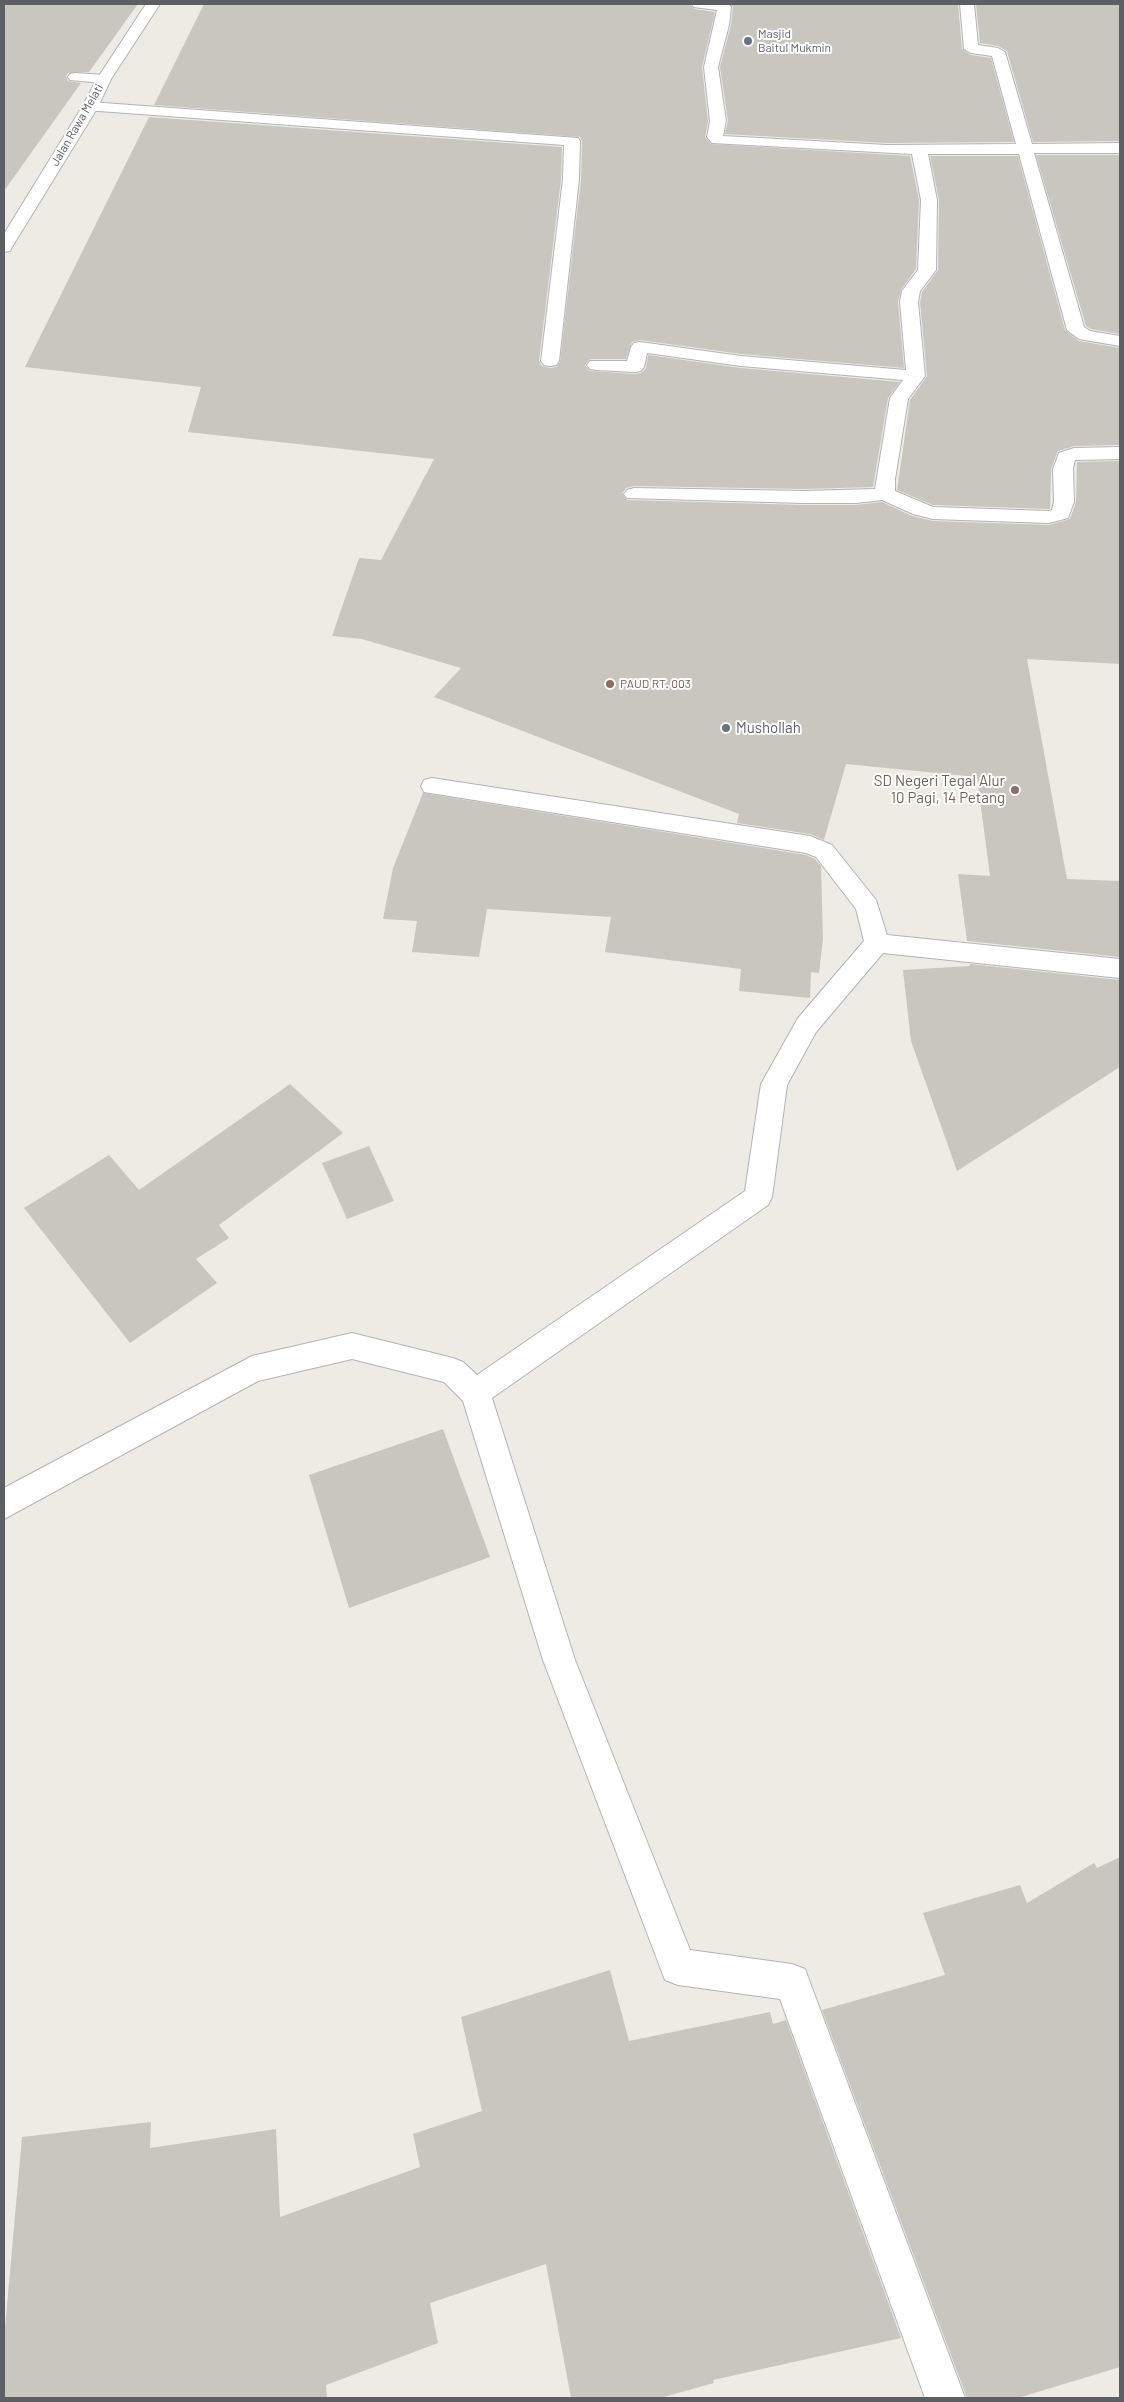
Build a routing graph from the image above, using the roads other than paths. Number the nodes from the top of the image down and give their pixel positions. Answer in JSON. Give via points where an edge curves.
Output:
{"nodes":[{"id":1,"x":153,"y":4,"type":"edge"},
{"id":2,"x":699,"y":4,"type":"edge"},
{"id":3,"x":967,"y":4,"type":"edge"},
{"id":4,"x":75,"y":77,"type":"dead end"},
{"id":5,"x":104,"y":79,"type":"junction"},
{"id":6,"x":90,"y":108,"type":"junction"},
{"id":7,"x":1120,"y":148,"type":"edge"},
{"id":8,"x":919,"y":150,"type":"junction"},
{"id":9,"x":1027,"y":150,"type":"junction"},
{"id":10,"x":4,"y":247,"type":"edge"},
{"id":11,"x":1120,"y":340,"type":"edge"},
{"id":12,"x":550,"y":361,"type":"dead end"},
{"id":13,"x":596,"y":365,"type":"dead end"},
{"id":14,"x":916,"y":376,"type":"junction"},
{"id":15,"x":1120,"y":452,"type":"edge"},
{"id":16,"x":634,"y":494,"type":"dead end"},
{"id":17,"x":885,"y":494,"type":"junction"},
{"id":18,"x":432,"y":786,"type":"dead end"},
{"id":19,"x":877,"y":943,"type":"junction"},
{"id":20,"x":1120,"y":968,"type":"edge"},
{"id":21,"x":475,"y":1393,"type":"junction"},
{"id":22,"x":4,"y":1504,"type":"edge"},
{"id":23,"x":945,"y":2398,"type":"edge"}],
"edges":[{"from":1,"to":5,"type":"street","name":"Jalan Rawa Melati"},
{"from":2,"to":8,"type":"street","via":[[724,8],[711,67],[718,120],[715,137],[718,140]]},
{"from":3,"to":9,"type":"street","via":[[971,49],[998,52]]},
{"from":4,"to":5,"type":"street"},
{"from":5,"to":6,"type":"street","name":"Jalan Rawa Melati"},
{"from":6,"to":10,"type":"street","name":"Jalan Rawa Melati"},
{"from":6,"to":12,"type":"street","via":[[572,141],[571,179]]},
{"from":7,"to":9,"type":"street"},
{"from":8,"to":9,"type":"street"},
{"from":8,"to":14,"type":"street","via":[[928,200],[927,270],[911,291],[909,302]]},
{"from":9,"to":11,"type":"street","via":[[1076,330],[1085,335]]},
{"from":13,"to":14,"type":"street","via":[[636,367],[640,347],[741,361]]},
{"from":14,"to":17,"type":"street","via":[[899,398]]},
{"from":15,"to":17,"type":"street","via":[[1066,457],[1061,514],[1049,517],[933,513]]},
{"from":16,"to":17,"type":"street","via":[[804,498]]},
{"from":18,"to":19,"type":"street","via":[[810,844],[824,851],[867,906]]},
{"from":19,"to":20,"type":"street"},
{"from":19,"to":21,"type":"street","via":[[807,1025],[774,1084],[758,1197]]},
{"from":21,"to":22,"type":"street","via":[[453,1371],[352,1346],[252,1369]]},
{"from":21,"to":23,"type":"street","via":[[559,1660],[678,1967],[792,1982]]}]}
